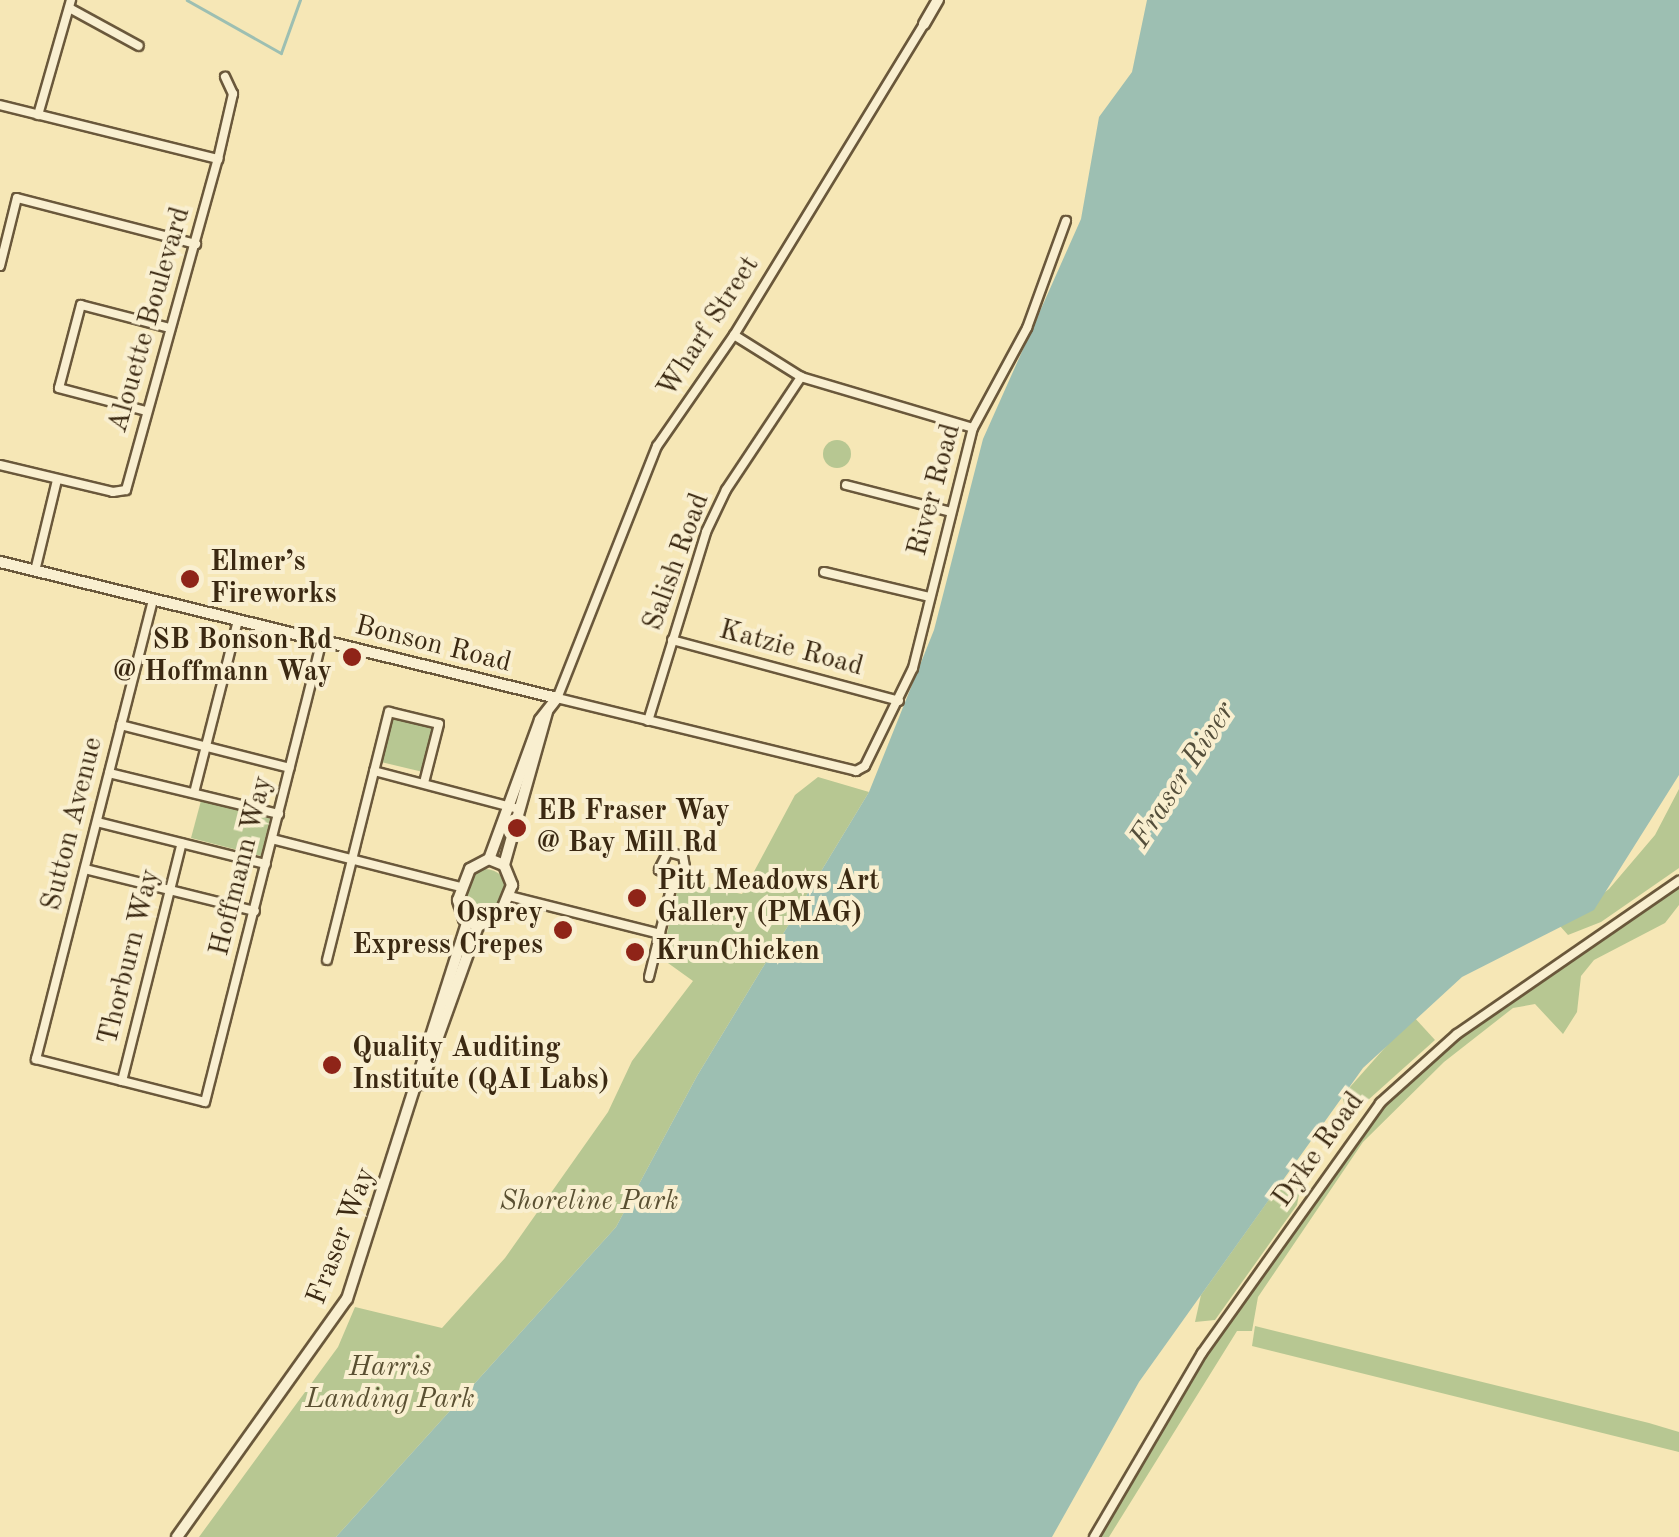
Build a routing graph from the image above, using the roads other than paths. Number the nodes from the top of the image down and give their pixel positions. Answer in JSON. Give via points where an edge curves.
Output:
{"nodes":[{"id":1,"x":938,"y":0,"type":"edge"},
{"id":2,"x":71,"y":4,"type":"edge"},
{"id":3,"x":924,"y":24,"type":"joint"},
{"id":4,"x":139,"y":46,"type":"dead end"},
{"id":5,"x":225,"y":77,"type":"dead end"},
{"id":6,"x":0,"y":105,"type":"edge"},
{"id":7,"x":38,"y":115,"type":"junction"},
{"id":8,"x":218,"y":159,"type":"junction"},
{"id":9,"x":1066,"y":221,"type":"dead end"},
{"id":10,"x":196,"y":244,"type":"junction"},
{"id":11,"x":0,"y":266,"type":"edge"},
{"id":12,"x":166,"y":327,"type":"junction"},
{"id":13,"x":734,"y":335,"type":"junction"},
{"id":14,"x":801,"y":377,"type":"junction"},
{"id":15,"x":146,"y":411,"type":"junction"},
{"id":16,"x":973,"y":428,"type":"junction"},
{"id":17,"x":0,"y":464,"type":"edge"},
{"id":18,"x":58,"y":480,"type":"junction"},
{"id":19,"x":846,"y":484,"type":"dead end"},
{"id":20,"x":951,"y":512,"type":"junction"},
{"id":21,"x":0,"y":562,"type":"edge"},
{"id":22,"x":35,"y":571,"type":"junction"},
{"id":23,"x":824,"y":572,"type":"dead end"},
{"id":24,"x":930,"y":597,"type":"junction"},
{"id":25,"x":152,"y":600,"type":"junction"},
{"id":26,"x":238,"y":620,"type":"junction"},
{"id":27,"x":672,"y":640,"type":"junction"},
{"id":28,"x":322,"y":641,"type":"junction"},
{"id":29,"x":557,"y":698,"type":"junction"},
{"id":30,"x":900,"y":700,"type":"junction"},
{"id":31,"x":648,"y":721,"type":"junction"},
{"id":32,"x":121,"y":725,"type":"junction"},
{"id":33,"x":206,"y":746,"type":"junction"},
{"id":34,"x":290,"y":768,"type":"junction"},
{"id":35,"x":374,"y":771,"type":"junction"},
{"id":36,"x":856,"y":771,"type":"joint"},
{"id":37,"x":110,"y":773,"type":"junction"},
{"id":38,"x":424,"y":783,"type":"junction"},
{"id":39,"x":194,"y":793,"type":"junction"},
{"id":40,"x":515,"y":807,"type":"junction"},
{"id":41,"x":279,"y":814,"type":"junction"},
{"id":42,"x":97,"y":822,"type":"junction"},
{"id":43,"x":272,"y":839,"type":"junction"},
{"id":44,"x":182,"y":844,"type":"junction"},
{"id":45,"x":352,"y":859,"type":"junction"},
{"id":46,"x":489,"y":859,"type":"junction"},
{"id":47,"x":266,"y":864,"type":"junction"},
{"id":48,"x":504,"y":865,"type":"junction"},
{"id":49,"x":85,"y":869,"type":"junction"},
{"id":50,"x":674,"y":877,"type":"dead end"},
{"id":51,"x":1679,"y":881,"type":"edge"},
{"id":52,"x":461,"y":887,"type":"junction"},
{"id":53,"x":170,"y":890,"type":"junction"},
{"id":54,"x":509,"y":896,"type":"junction"},
{"id":55,"x":254,"y":911,"type":"junction"},
{"id":56,"x":473,"y":924,"type":"junction"},
{"id":57,"x":660,"y":934,"type":"junction"},
{"id":58,"x":326,"y":960,"type":"dead end"},
{"id":59,"x":650,"y":976,"type":"dead end"},
{"id":60,"x":122,"y":1081,"type":"junction"},
{"id":61,"x":177,"y":1537,"type":"edge"},
{"id":62,"x":1094,"y":1537,"type":"edge"}],
"edges":[{"from":1,"to":3,"type":"street","name":"Wharf Street"},
{"from":2,"to":4,"type":"street"},
{"from":2,"to":7,"type":"street"},
{"from":3,"to":13,"type":"street","name":"Wharf Street"},
{"from":5,"to":8,"type":"street","name":"Alouette Boulevard","via":[[232,94]]},
{"from":6,"to":7,"type":"street"},
{"from":7,"to":8,"type":"street"},
{"from":8,"to":10,"type":"street","name":"Alouette Boulevard"},
{"from":9,"to":16,"type":"street","name":"River Road","via":[[1028,328]]},
{"from":10,"to":11,"type":"street","via":[[18,198]]},
{"from":10,"to":12,"type":"street","name":"Alouette Boulevard"},
{"from":12,"to":15,"type":"street","name":"Alouette Boulevard"},
{"from":12,"to":15,"type":"street","via":[[81,304],[59,388]]},
{"from":13,"to":14,"type":"street"},
{"from":13,"to":29,"type":"street","name":"Wharf Street","via":[[642,476]]},
{"from":14,"to":16,"type":"street"},
{"from":14,"to":27,"type":"street","name":"Salish Road","via":[[726,490]]},
{"from":15,"to":18,"type":"street","name":"Alouette Boulevard","via":[[122,492]]},
{"from":16,"to":20,"type":"street","name":"River Road"},
{"from":17,"to":18,"type":"street"},
{"from":18,"to":22,"type":"street"},
{"from":19,"to":20,"type":"street"},
{"from":20,"to":24,"type":"street","name":"River Road"},
{"from":21,"to":22,"type":"street","name":"Bonson Road"},
{"from":22,"to":25,"type":"street","name":"Bonson Road"},
{"from":23,"to":24,"type":"street"},
{"from":24,"to":30,"type":"street","name":"River Road"},
{"from":25,"to":26,"type":"street","name":"Bonson Road"},
{"from":25,"to":32,"type":"street","name":"Sutton Avenue"},
{"from":26,"to":28,"type":"street","name":"Bonson Road"},
{"from":26,"to":33,"type":"street"},
{"from":27,"to":30,"type":"street","name":"Katzie Road"},
{"from":27,"to":31,"type":"street","name":"Salish Road"},
{"from":28,"to":29,"type":"street","name":"Bonson Road"},
{"from":28,"to":34,"type":"street","name":"Hoffmann Way"},
{"from":29,"to":31,"type":"street","name":"Bonson Road"},
{"from":29,"to":40,"type":"street"},
{"from":30,"to":36,"type":"street","name":"River Road","via":[[865,766]]},
{"from":31,"to":36,"type":"street","name":"Bonson Road"},
{"from":32,"to":33,"type":"street"},
{"from":32,"to":37,"type":"street","name":"Sutton Avenue"},
{"from":33,"to":34,"type":"street"},
{"from":33,"to":39,"type":"street"},
{"from":34,"to":41,"type":"street","name":"Hoffmann Way"},
{"from":35,"to":38,"type":"street"},
{"from":35,"to":38,"type":"street","via":[[389,712],[406,716],[439,724]]},
{"from":35,"to":45,"type":"street"},
{"from":37,"to":39,"type":"street"},
{"from":37,"to":42,"type":"street","name":"Sutton Avenue"},
{"from":38,"to":40,"type":"street"},
{"from":39,"to":41,"type":"street"},
{"from":40,"to":46,"type":"street"},
{"from":40,"to":48,"type":"street"},
{"from":41,"to":43,"type":"street","name":"Hoffmann Way"},
{"from":42,"to":44,"type":"street"},
{"from":42,"to":49,"type":"street","name":"Sutton Avenue"},
{"from":43,"to":45,"type":"street"},
{"from":43,"to":47,"type":"street","name":"Hoffmann Way"},
{"from":44,"to":47,"type":"street"},
{"from":44,"to":53,"type":"street","name":"Thorburn Way"},
{"from":45,"to":52,"type":"street"},
{"from":45,"to":58,"type":"street"},
{"from":46,"to":48,"type":"street"},
{"from":46,"to":52,"type":"street","via":[[470,869]]},
{"from":47,"to":55,"type":"street","name":"Hoffmann Way"},
{"from":48,"to":54,"type":"street","via":[[512,878]]},
{"from":49,"to":53,"type":"street"},
{"from":49,"to":60,"type":"street","name":"Sutton Avenue","via":[[36,1059]]},
{"from":50,"to":57,"type":"street"},
{"from":51,"to":62,"type":"street","name":"Dyke Road","via":[[1457,1034],[1380,1103],[1202,1353]]},
{"from":52,"to":56,"type":"street","via":[[458,907]]},
{"from":53,"to":55,"type":"street"},
{"from":53,"to":60,"type":"street","name":"Thorburn Way"},
{"from":54,"to":56,"type":"street","via":[[500,915]]},
{"from":54,"to":57,"type":"street"},
{"from":55,"to":60,"type":"street","name":"Hoffmann Way","via":[[205,1102]]},
{"from":56,"to":61,"type":"street","name":"Fraser Way","via":[[342,1310]]},
{"from":57,"to":59,"type":"street"}]}
